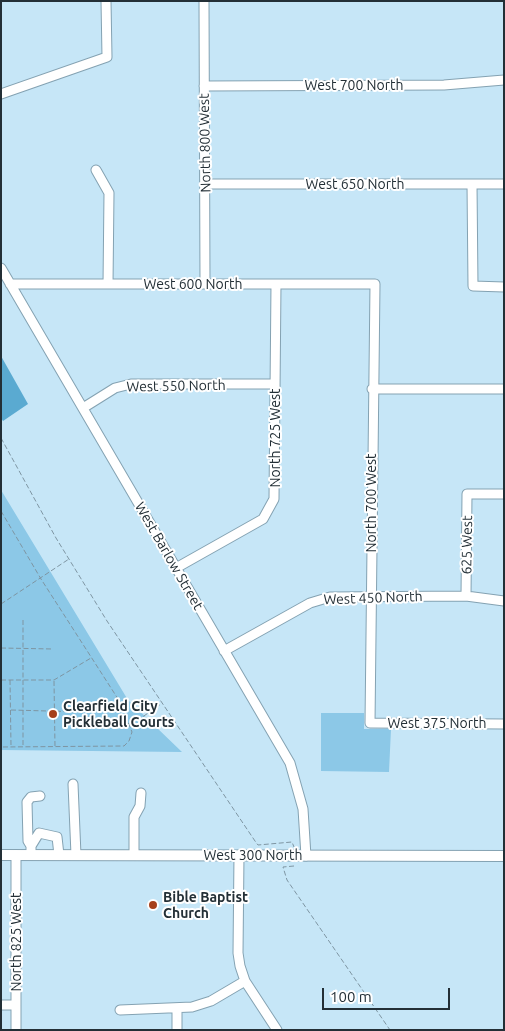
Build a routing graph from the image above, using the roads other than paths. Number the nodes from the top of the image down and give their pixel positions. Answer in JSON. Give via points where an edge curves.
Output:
{"nodes":[{"id":1,"x":106,"y":1,"type":"edge"},
{"id":2,"x":204,"y":1,"type":"edge"},
{"id":3,"x":504,"y":80,"type":"edge"},
{"id":4,"x":204,"y":86,"type":"junction"},
{"id":5,"x":1,"y":94,"type":"edge"},
{"id":6,"x":96,"y":170,"type":"dead end"},
{"id":7,"x":206,"y":184,"type":"junction"},
{"id":8,"x":472,"y":184,"type":"junction"},
{"id":9,"x":504,"y":184,"type":"edge"},
{"id":10,"x":1,"y":268,"type":"edge"},
{"id":11,"x":10,"y":284,"type":"junction"},
{"id":12,"x":108,"y":284,"type":"junction"},
{"id":13,"x":205,"y":284,"type":"junction"},
{"id":14,"x":276,"y":284,"type":"junction"},
{"id":15,"x":375,"y":284,"type":"joint"},
{"id":16,"x":504,"y":287,"type":"edge"},
{"id":17,"x":275,"y":384,"type":"junction"},
{"id":18,"x":504,"y":389,"type":"edge"},
{"id":19,"x":372,"y":390,"type":"junction"},
{"id":20,"x":83,"y":408,"type":"junction"},
{"id":21,"x":504,"y":494,"type":"edge"},
{"id":22,"x":176,"y":568,"type":"junction"},
{"id":23,"x":466,"y":596,"type":"junction"},
{"id":24,"x":370,"y":597,"type":"junction"},
{"id":25,"x":504,"y":601,"type":"edge"},
{"id":26,"x":224,"y":650,"type":"junction"},
{"id":27,"x":370,"y":723,"type":"joint"},
{"id":28,"x":504,"y":724,"type":"edge"},
{"id":29,"x":73,"y":784,"type":"dead end"},
{"id":30,"x":140,"y":793,"type":"dead end"},
{"id":31,"x":40,"y":796,"type":"dead end"},
{"id":32,"x":31,"y":850,"type":"junction"},
{"id":33,"x":1,"y":855,"type":"edge"},
{"id":34,"x":16,"y":855,"type":"junction"},
{"id":35,"x":59,"y":855,"type":"junction"},
{"id":36,"x":76,"y":855,"type":"junction"},
{"id":37,"x":134,"y":855,"type":"junction"},
{"id":38,"x":239,"y":855,"type":"junction"},
{"id":39,"x":306,"y":856,"type":"junction"},
{"id":40,"x":504,"y":856,"type":"edge"},
{"id":41,"x":245,"y":981,"type":"junction"},
{"id":42,"x":16,"y":1005,"type":"junction"},
{"id":43,"x":1,"y":1006,"type":"edge"},
{"id":44,"x":120,"y":1010,"type":"dead end"},
{"id":45,"x":177,"y":1010,"type":"junction"},
{"id":46,"x":16,"y":1030,"type":"edge"},
{"id":47,"x":177,"y":1030,"type":"edge"},
{"id":48,"x":277,"y":1030,"type":"edge"}],
"edges":[{"from":1,"to":5,"type":"street","via":[[107,57]]},
{"from":2,"to":4,"type":"street","name":"North 800 West"},
{"from":3,"to":4,"type":"street","name":"West 700 North","via":[[444,85]]},
{"from":4,"to":7,"type":"street","name":"North 800 West"},
{"from":6,"to":12,"type":"street","via":[[109,193]]},
{"from":7,"to":8,"type":"street","name":"West 650 North"},
{"from":7,"to":13,"type":"street","name":"North 800 West"},
{"from":8,"to":9,"type":"street","name":"West 650 North"},
{"from":8,"to":16,"type":"street","via":[[472,286]]},
{"from":10,"to":11,"type":"street","name":"West Barlow Street"},
{"from":11,"to":12,"type":"street","name":"West 600 North"},
{"from":11,"to":20,"type":"street","name":"West Barlow Street"},
{"from":12,"to":13,"type":"street","name":"West 600 North"},
{"from":13,"to":14,"type":"street","name":"West 600 North"},
{"from":14,"to":15,"type":"street","name":"West 600 North"},
{"from":14,"to":17,"type":"street","name":"North 725 West"},
{"from":15,"to":19,"type":"street","name":"North 700 West"},
{"from":17,"to":20,"type":"street","name":"West 550 North","via":[[131,384],[115,388]]},
{"from":17,"to":22,"type":"street","name":"North 725 West","via":[[274,499],[271,506],[263,519]]},
{"from":18,"to":19,"type":"street"},
{"from":19,"to":24,"type":"street","name":"North 700 West"},
{"from":20,"to":22,"type":"street","name":"West Barlow Street"},
{"from":21,"to":23,"type":"street","name":"625 West","via":[[467,494]]},
{"from":22,"to":26,"type":"street","name":"West Barlow Street"},
{"from":23,"to":24,"type":"street","name":"West 450 North"},
{"from":23,"to":25,"type":"street","name":"West 450 North"},
{"from":24,"to":26,"type":"street","name":"West 450 North","via":[[320,598]]},
{"from":24,"to":27,"type":"street","name":"North 700 West"},
{"from":26,"to":39,"type":"street","name":"West Barlow Street","via":[[290,763],[303,809]]},
{"from":27,"to":28,"type":"street","name":"West 375 North"},
{"from":29,"to":36,"type":"street"},
{"from":30,"to":37,"type":"street","via":[[140,806],[134,817]]},
{"from":31,"to":32,"type":"street","via":[[31,797],[27,802]]},
{"from":32,"to":34,"type":"main road","name":"West 300 North"},
{"from":32,"to":35,"type":"main road","name":"West 300 North"},
{"from":32,"to":35,"type":"street","via":[[36,834],[55,835],[59,840]]},
{"from":33,"to":34,"type":"main road","name":"West 300 North"},
{"from":34,"to":42,"type":"street","name":"North 825 West"},
{"from":35,"to":36,"type":"main road","name":"West 300 North"},
{"from":36,"to":37,"type":"main road","name":"West 300 North"},
{"from":37,"to":38,"type":"main road","name":"West 300 North"},
{"from":38,"to":39,"type":"main road","name":"West 300 North"},
{"from":38,"to":41,"type":"street","via":[[238,953]]},
{"from":39,"to":40,"type":"main road","name":"West 300 North"},
{"from":41,"to":45,"type":"street","via":[[211,1001]]},
{"from":41,"to":48,"type":"street"},
{"from":42,"to":43,"type":"street"},
{"from":42,"to":46,"type":"street","name":"North 825 West"},
{"from":44,"to":45,"type":"street"},
{"from":45,"to":47,"type":"street"}]}
